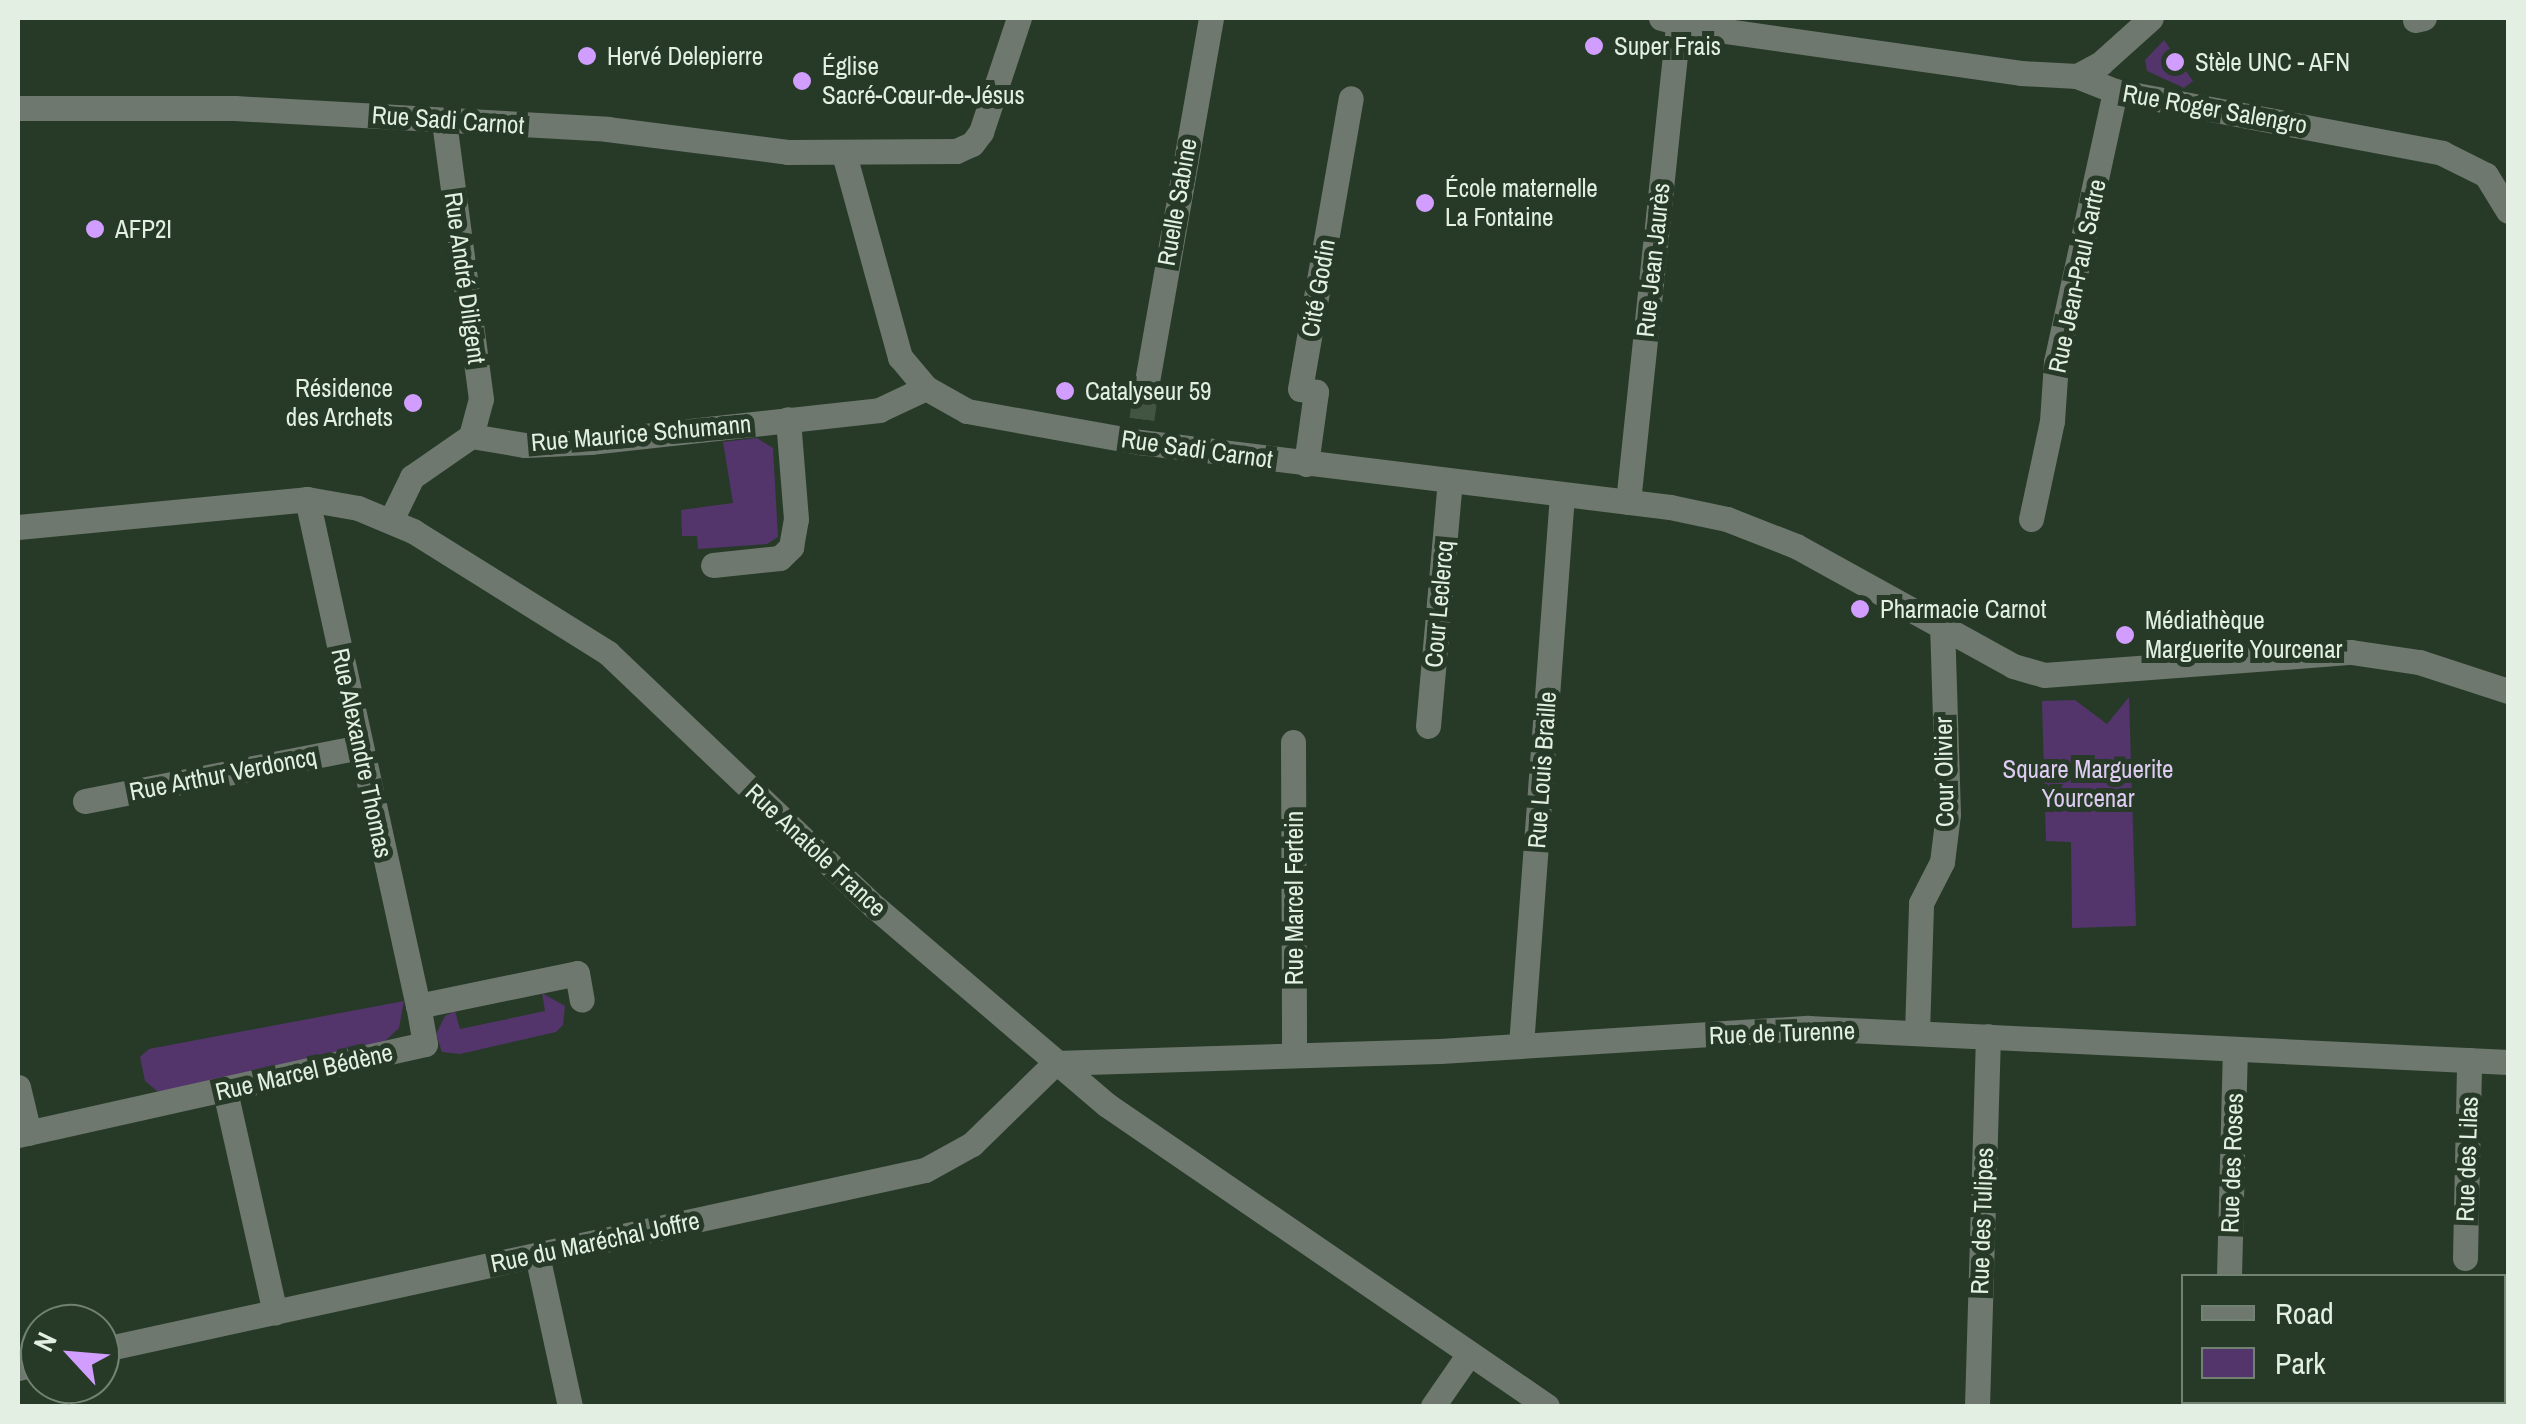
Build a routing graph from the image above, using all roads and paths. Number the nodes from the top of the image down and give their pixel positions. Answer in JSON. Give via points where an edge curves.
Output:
{"nodes":[{"id":1,"x":1019,"y":18,"type":"edge"},
{"id":2,"x":1210,"y":18,"type":"edge"},
{"id":3,"x":2151,"y":18,"type":"edge"},
{"id":4,"x":1673,"y":19,"type":"edge"},
{"id":5,"x":2077,"y":76,"type":"junction"},
{"id":6,"x":2116,"y":92,"type":"junction"},
{"id":7,"x":1351,"y":98,"type":"dead end"},
{"id":8,"x":18,"y":108,"type":"edge"},
{"id":9,"x":444,"y":120,"type":"junction"},
{"id":10,"x":844,"y":154,"type":"junction"},
{"id":11,"x":2508,"y":212,"type":"edge"},
{"id":12,"x":1146,"y":387,"type":"tunnel mouth"},
{"id":13,"x":926,"y":388,"type":"junction"},
{"id":14,"x":788,"y":419,"type":"junction"},
{"id":15,"x":471,"y":436,"type":"junction"},
{"id":16,"x":1306,"y":464,"type":"junction"},
{"id":17,"x":1450,"y":481,"type":"junction"},
{"id":18,"x":1562,"y":495,"type":"junction"},
{"id":19,"x":307,"y":498,"type":"junction"},
{"id":20,"x":1628,"y":502,"type":"junction"},
{"id":21,"x":2030,"y":519,"type":"dead end"},
{"id":22,"x":390,"y":520,"type":"junction"},
{"id":23,"x":18,"y":527,"type":"edge"},
{"id":24,"x":713,"y":565,"type":"dead end"},
{"id":25,"x":1942,"y":626,"type":"junction"},
{"id":26,"x":2508,"y":691,"type":"edge"},
{"id":27,"x":1428,"y":726,"type":"dead end"},
{"id":28,"x":1293,"y":742,"type":"dead end"},
{"id":29,"x":361,"y":747,"type":"junction"},
{"id":30,"x":85,"y":801,"type":"dead end"},
{"id":31,"x":582,"y":1000,"type":"dead end"},
{"id":32,"x":418,"y":1006,"type":"junction"},
{"id":33,"x":1917,"y":1033,"type":"junction"},
{"id":34,"x":1988,"y":1036,"type":"junction"},
{"id":35,"x":1521,"y":1044,"type":"junction"},
{"id":36,"x":2235,"y":1050,"type":"junction"},
{"id":37,"x":1294,"y":1054,"type":"junction"},
{"id":38,"x":2470,"y":1060,"type":"junction"},
{"id":39,"x":2508,"y":1062,"type":"edge"},
{"id":40,"x":1055,"y":1063,"type":"junction"},
{"id":41,"x":18,"y":1087,"type":"edge"},
{"id":42,"x":225,"y":1090,"type":"junction"},
{"id":43,"x":24,"y":1134,"type":"edge"},
{"id":44,"x":537,"y":1255,"type":"junction"},
{"id":45,"x":2464,"y":1258,"type":"dead end"},
{"id":46,"x":2229,"y":1274,"type":"edge"},
{"id":47,"x":275,"y":1312,"type":"junction"},
{"id":48,"x":120,"y":1346,"type":"edge"},
{"id":49,"x":1470,"y":1354,"type":"junction"},
{"id":50,"x":570,"y":1406,"type":"edge"},
{"id":51,"x":1433,"y":1406,"type":"edge"},
{"id":52,"x":1547,"y":1406,"type":"edge"},
{"id":53,"x":1977,"y":1406,"type":"edge"}],
"edges":[{"from":1,"to":10,"type":"street","via":[[987,119],[972,144],[947,152]]},
{"from":2,"to":12,"type":"street","name":"Ruelle Sabine"},
{"from":3,"to":5,"type":"street"},
{"from":4,"to":5,"type":"street","name":"Rue Roger Salengro","via":[[2048,77]]},
{"from":4,"to":20,"type":"street","name":"Rue Jean Jaurès"},
{"from":5,"to":6,"type":"street","name":"Rue Roger Salengro"},
{"from":6,"to":11,"type":"street","name":"Rue Roger Salengro","via":[[2442,152],[2486,175]]},
{"from":6,"to":21,"type":"street","name":"Rue Jean-Paul Sartre","via":[[2056,362],[2052,421]]},
{"from":7,"to":16,"type":"street","name":"Cité Godin","via":[[1300,390],[1316,392]]},
{"from":8,"to":9,"type":"street","name":"Rue Sadi Carnot","via":[[234,108]]},
{"from":9,"to":10,"type":"street","name":"Rue Sadi Carnot"},
{"from":9,"to":15,"type":"street","name":"Rue André Diligent","via":[[482,400]]},
{"from":10,"to":13,"type":"street","name":"Rue Sadi Carnot","via":[[896,346]]},
{"from":13,"to":14,"type":"street","name":"Rue Maurice Schumann","via":[[890,408]]},
{"from":13,"to":16,"type":"street","name":"Rue Sadi Carnot","via":[[982,415],[1142,430]]},
{"from":14,"to":15,"type":"street","name":"Rue Maurice Schumann","via":[[542,446]]},
{"from":14,"to":24,"type":"street","via":[[796,519],[791,547],[780,558]]},
{"from":15,"to":22,"type":"street","via":[[412,478]]},
{"from":16,"to":17,"type":"street","name":"Rue Sadi Carnot"},
{"from":17,"to":18,"type":"street","name":"Rue Sadi Carnot"},
{"from":17,"to":27,"type":"street","name":"Cour Leclercq"},
{"from":18,"to":20,"type":"street","name":"Rue Sadi Carnot"},
{"from":18,"to":35,"type":"street","name":"Rue Louis Braille"},
{"from":19,"to":22,"type":"street","name":"Rue Anatole France"},
{"from":19,"to":23,"type":"street","name":"Rue Anatole France"},
{"from":19,"to":29,"type":"street","name":"Rue Alexandre Thomas"},
{"from":20,"to":25,"type":"street","name":"Rue Sadi Carnot","via":[[1728,519],[1776,537]]},
{"from":22,"to":40,"type":"street","name":"Rue Anatole France","via":[[598,644],[849,883]]},
{"from":25,"to":26,"type":"street","name":"Rue Sadi Carnot","via":[[2022,670],[2044,675],[2350,652],[2419,662]]},
{"from":25,"to":33,"type":"street","name":"Cour Olivier","via":[[1948,814],[1944,852],[1921,903]]},
{"from":28,"to":37,"type":"street","name":"Rue Marcel Fertein"},
{"from":29,"to":30,"type":"street","name":"Rue Arthur Verdoncq"},
{"from":29,"to":32,"type":"street","name":"Rue Alexandre Thomas"},
{"from":31,"to":32,"type":"street","via":[[577,973]]},
{"from":32,"to":42,"type":"street","name":"Rue Marcel Bédène","via":[[425,1044]]},
{"from":33,"to":34,"type":"street","name":"Rue de Turenne"},
{"from":33,"to":35,"type":"street","name":"Rue de Turenne","via":[[1808,1028]]},
{"from":34,"to":36,"type":"street","name":"Rue de Turenne"},
{"from":34,"to":53,"type":"street","name":"Rue des Tulipes"},
{"from":35,"to":37,"type":"street","name":"Rue de Turenne"},
{"from":36,"to":38,"type":"street","name":"Rue de Turenne"},
{"from":36,"to":46,"type":"street","name":"Rue des Roses"},
{"from":37,"to":40,"type":"street","name":"Rue de Turenne"},
{"from":38,"to":39,"type":"street","name":"Rue de Turenne"},
{"from":38,"to":45,"type":"street","name":"Rue des Lilas"},
{"from":40,"to":44,"type":"street","name":"Rue du Maréchal Joffre","via":[[972,1144],[924,1170]]},
{"from":40,"to":49,"type":"street","name":"Rue Anatole France","via":[[1140,1131]]},
{"from":41,"to":43,"type":"street"},
{"from":42,"to":43,"type":"street","name":"Rue Marcel Bédène"},
{"from":42,"to":47,"type":"street"},
{"from":44,"to":47,"type":"street","name":"Rue du Maréchal Joffre"},
{"from":44,"to":50,"type":"street"},
{"from":47,"to":48,"type":"street","name":"Rue du Maréchal Joffre"},
{"from":49,"to":51,"type":"street"},
{"from":49,"to":52,"type":"street","name":"Rue Anatole France"}]}
